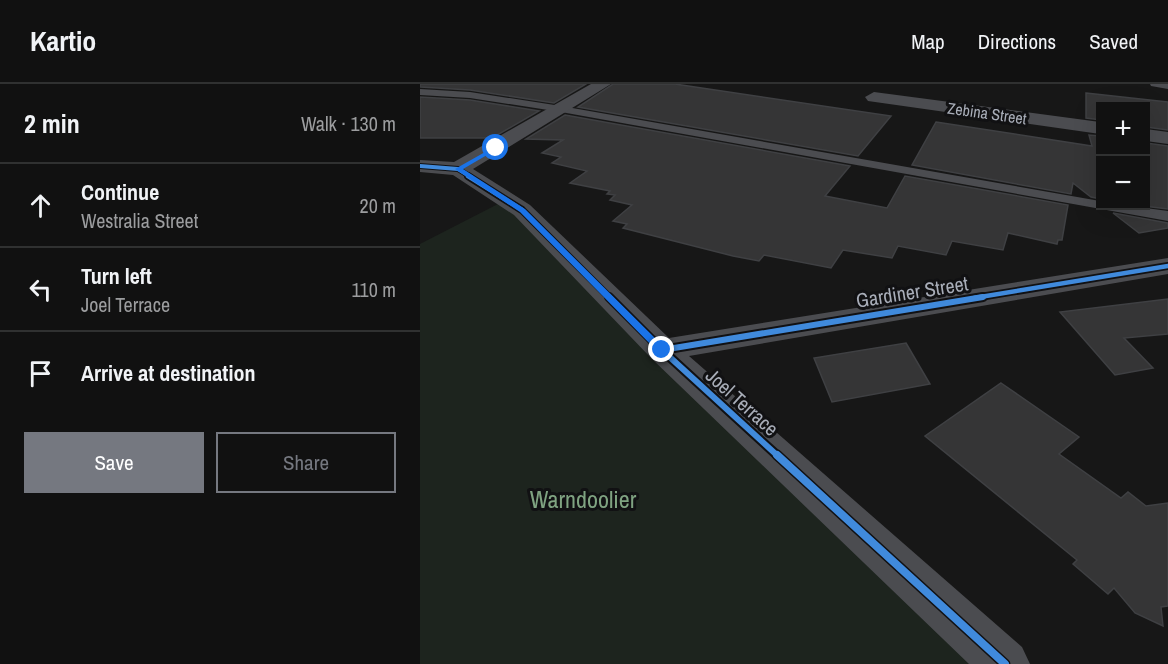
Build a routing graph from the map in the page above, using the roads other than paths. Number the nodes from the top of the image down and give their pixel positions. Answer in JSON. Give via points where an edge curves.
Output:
{"nodes":[{"id":1,"x":603,"y":84,"type":"edge"},
{"id":2,"x":1155,"y":84,"type":"edge"},
{"id":3,"x":1168,"y":86,"type":"edge"},
{"id":4,"x":420,"y":92,"type":"edge"},
{"id":5,"x":874,"y":97,"type":"dead end"},
{"id":6,"x":561,"y":109,"type":"junction"},
{"id":7,"x":1096,"y":127,"type":"edge"},
{"id":8,"x":1150,"y":136,"type":"edge"},
{"id":9,"x":1168,"y":138,"type":"edge"},
{"id":10,"x":420,"y":166,"type":"edge"},
{"id":11,"x":458,"y":169,"type":"junction"},
{"id":12,"x":1096,"y":204,"type":"edge"},
{"id":13,"x":1131,"y":210,"type":"edge"},
{"id":14,"x":1168,"y":216,"type":"edge"},
{"id":15,"x":1168,"y":266,"type":"edge"},
{"id":16,"x":662,"y":350,"type":"junction"},
{"id":17,"x":1005,"y":664,"type":"edge"}],
"edges":[{"from":1,"to":6,"type":"street"},
{"from":2,"to":3,"type":"lane"},
{"from":4,"to":6,"type":"lane","via":[[470,95]]},
{"from":5,"to":7,"type":"street","name":"Zebina Street"},
{"from":6,"to":11,"type":"street"},
{"from":6,"to":12,"type":"lane"},
{"from":8,"to":9,"type":"street"},
{"from":10,"to":11,"type":"street","name":"Joel Terrace"},
{"from":11,"to":16,"type":"street","name":"Joel Terrace","via":[[522,210]]},
{"from":13,"to":14,"type":"lane"},
{"from":15,"to":16,"type":"street","name":"Gardiner Street"},
{"from":16,"to":17,"type":"street","name":"Joel Terrace"}]}
